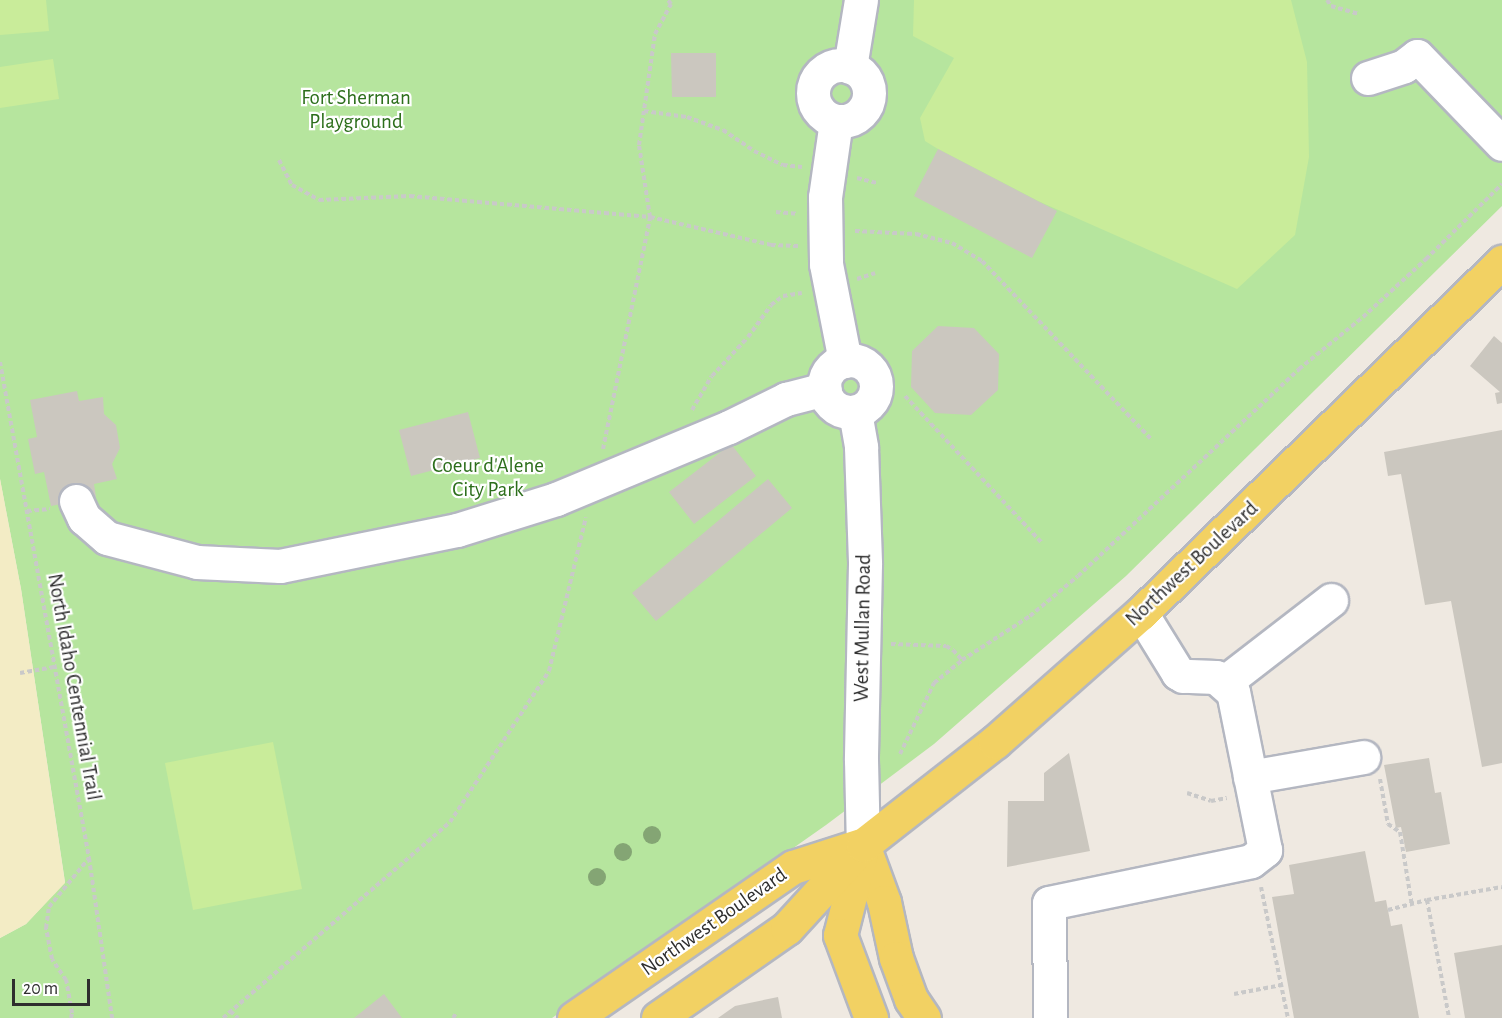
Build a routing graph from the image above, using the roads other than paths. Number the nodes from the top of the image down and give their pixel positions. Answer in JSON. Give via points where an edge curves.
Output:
{"nodes":[{"id":1,"x":861,"y":0,"type":"edge"},
{"id":2,"x":1368,"y":78,"type":"dead end"},
{"id":3,"x":1502,"y":144,"type":"edge"},
{"id":4,"x":1502,"y":262,"type":"edge"},
{"id":5,"x":845,"y":361,"type":"junction"},
{"id":6,"x":825,"y":389,"type":"junction"},
{"id":7,"x":855,"y":412,"type":"junction"},
{"id":8,"x":76,"y":501,"type":"dead end"},
{"id":9,"x":1332,"y":600,"type":"dead end"},
{"id":10,"x":1141,"y":613,"type":"junction"},
{"id":11,"x":1225,"y":682,"type":"junction"},
{"id":12,"x":1371,"y":766,"type":"road end"},
{"id":13,"x":1250,"y":777,"type":"junction"},
{"id":14,"x":863,"y":845,"type":"junction"},
{"id":15,"x":574,"y":1018,"type":"edge"},
{"id":16,"x":658,"y":1018,"type":"edge"},
{"id":17,"x":871,"y":1018,"type":"edge"},
{"id":18,"x":924,"y":1018,"type":"edge"},
{"id":19,"x":1050,"y":1018,"type":"edge"}],
"edges":[{"from":1,"to":5,"type":"street","via":[[850,67],[858,71],[868,86],[867,104],[854,117],[836,121],[825,198],[826,264]]},
{"from":2,"to":3,"type":"street","via":[[1404,66],[1417,56]]},
{"from":4,"to":10,"type":"main road","name":"Northwest Boulevard"},
{"from":5,"to":6,"type":"street","via":[[832,368]]},
{"from":5,"to":7,"type":"street","via":[[868,367],[876,382],[873,398]]},
{"from":6,"to":7,"type":"street","via":[[832,405]]},
{"from":6,"to":8,"type":"street","via":[[786,399],[556,499],[457,530],[280,566],[197,562],[107,538],[84,518]]},
{"from":7,"to":14,"type":"street","name":"West Mullan Road","via":[[861,447],[864,545]]},
{"from":9,"to":11,"type":"street"},
{"from":10,"to":11,"type":"street","via":[[1178,673],[1216,677]]},
{"from":10,"to":14,"type":"main road","name":"Northwest Boulevard","via":[[995,742]]},
{"from":11,"to":13,"type":"street","via":[[1233,692]]},
{"from":12,"to":13,"type":"street"},
{"from":13,"to":19,"type":"street","via":[[1265,850],[1258,858],[1048,903]]},
{"from":14,"to":15,"type":"main road","name":"Northwest Boulevard","via":[[794,867]]},
{"from":14,"to":16,"type":"main road","name":"Northwest Boulevard","via":[[788,928]]},
{"from":14,"to":17,"type":"main road","via":[[840,935]]},
{"from":14,"to":18,"type":"main road","via":[[884,902],[899,966]]}]}
